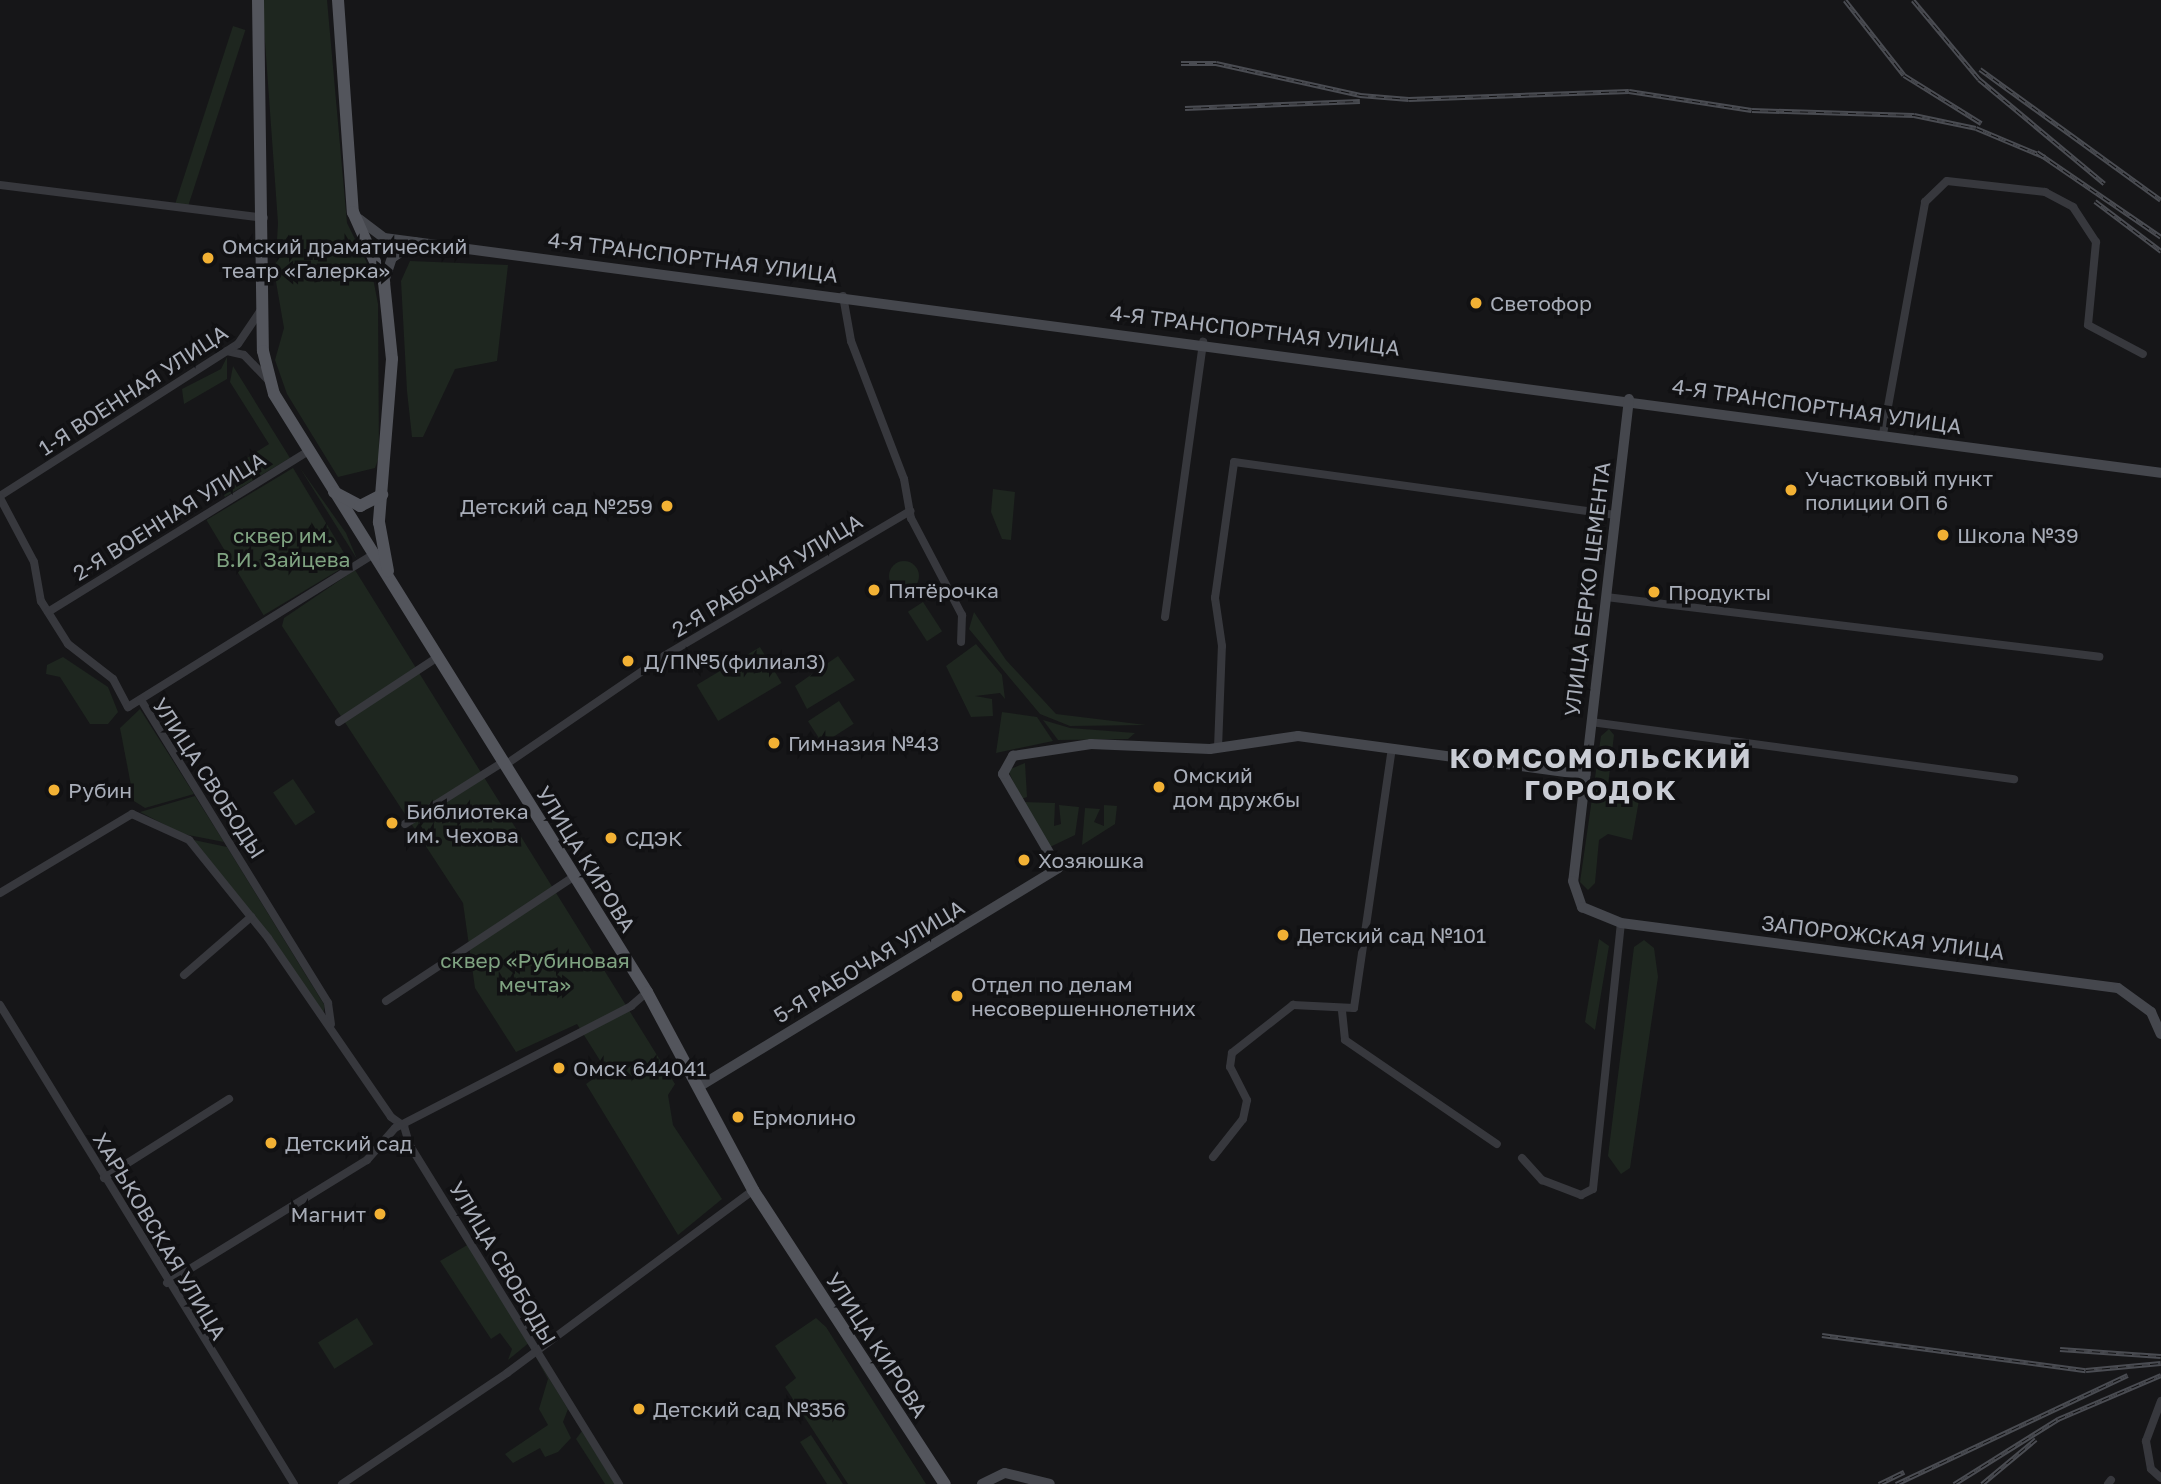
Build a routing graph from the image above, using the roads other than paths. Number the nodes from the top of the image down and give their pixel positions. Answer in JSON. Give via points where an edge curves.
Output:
{"nodes":[{"id":1,"x":258,"y":0,"type":"edge"},
{"id":2,"x":338,"y":0,"type":"edge"},
{"id":3,"x":0,"y":185,"type":"edge"},
{"id":4,"x":354,"y":212,"type":"junction"},
{"id":5,"x":265,"y":218,"type":"junction"},
{"id":6,"x":417,"y":240,"type":"junction"},
{"id":7,"x":384,"y":282,"type":"junction"},
{"id":8,"x":266,"y":296,"type":"junction"},
{"id":9,"x":843,"y":296,"type":"junction"},
{"id":10,"x":1203,"y":342,"type":"junction"},
{"id":11,"x":227,"y":351,"type":"junction"},
{"id":12,"x":2143,"y":354,"type":"dead end"},
{"id":13,"x":268,"y":380,"type":"junction"},
{"id":14,"x":1629,"y":399,"type":"junction"},
{"id":15,"x":1883,"y":435,"type":"junction"},
{"id":16,"x":309,"y":451,"type":"junction"},
{"id":17,"x":2161,"y":473,"type":"edge"},
{"id":18,"x":332,"y":490,"type":"junction"},
{"id":19,"x":382,"y":495,"type":"junction"},
{"id":20,"x":0,"y":497,"type":"edge"},
{"id":21,"x":910,"y":511,"type":"junction"},
{"id":22,"x":1615,"y":515,"type":"junction"},
{"id":23,"x":372,"y":555,"type":"junction"},
{"id":24,"x":390,"y":578,"type":"junction"},
{"id":25,"x":1606,"y":597,"type":"junction"},
{"id":26,"x":48,"y":612,"type":"junction"},
{"id":27,"x":1165,"y":617,"type":"dead end"},
{"id":28,"x":961,"y":642,"type":"dead end"},
{"id":29,"x":2099,"y":656,"type":"dead end"},
{"id":30,"x":438,"y":657,"type":"junction"},
{"id":31,"x":141,"y":700,"type":"junction"},
{"id":32,"x":339,"y":722,"type":"dead end"},
{"id":33,"x":1591,"y":722,"type":"junction"},
{"id":34,"x":1218,"y":748,"type":"junction"},
{"id":35,"x":1392,"y":749,"type":"junction"},
{"id":36,"x":504,"y":763,"type":"junction"},
{"id":37,"x":1586,"y":775,"type":"junction"},
{"id":38,"x":2014,"y":779,"type":"dead end"},
{"id":39,"x":405,"y":824,"type":"dead end"},
{"id":40,"x":575,"y":876,"type":"junction"},
{"id":41,"x":0,"y":893,"type":"edge"},
{"id":42,"x":1582,"y":907,"type":"joint"},
{"id":43,"x":251,"y":917,"type":"junction"},
{"id":44,"x":1621,"y":923,"type":"junction"},
{"id":45,"x":184,"y":975,"type":"dead end"},
{"id":46,"x":647,"y":992,"type":"junction"},
{"id":47,"x":386,"y":1001,"type":"dead end"},
{"id":48,"x":0,"y":1005,"type":"edge"},
{"id":49,"x":1342,"y":1011,"type":"junction"},
{"id":50,"x":332,"y":1030,"type":"junction"},
{"id":51,"x":2161,"y":1034,"type":"edge"},
{"id":52,"x":700,"y":1086,"type":"junction"},
{"id":53,"x":229,"y":1099,"type":"dead end"},
{"id":54,"x":404,"y":1126,"type":"junction"},
{"id":55,"x":1497,"y":1144,"type":"dead end"},
{"id":56,"x":1213,"y":1157,"type":"dead end"},
{"id":57,"x":1522,"y":1158,"type":"dead end"},
{"id":58,"x":104,"y":1178,"type":"junction"},
{"id":59,"x":753,"y":1190,"type":"junction"},
{"id":60,"x":167,"y":1283,"type":"junction"},
{"id":61,"x":536,"y":1348,"type":"junction"},
{"id":62,"x":2161,"y":1401,"type":"edge"},
{"id":63,"x":2161,"y":1478,"type":"edge"},
{"id":64,"x":294,"y":1484,"type":"edge"},
{"id":65,"x":342,"y":1484,"type":"edge"},
{"id":66,"x":619,"y":1484,"type":"edge"},
{"id":67,"x":945,"y":1484,"type":"edge"},
{"id":68,"x":982,"y":1484,"type":"edge"},
{"id":69,"x":1050,"y":1484,"type":"edge"}],
"edges":[{"from":1,"to":5,"type":"main road"},
{"from":2,"to":4,"type":"main road","name":"УЛИЦА КИРОВА"},
{"from":3,"to":5,"type":"street"},
{"from":4,"to":6,"type":"main road","name":"4-Я ТРАНСПОРТНАЯ УЛИЦА","via":[[374,233]]},
{"from":4,"to":7,"type":"main road","name":"УЛИЦА КИРОВА"},
{"from":5,"to":8,"type":"main road"},
{"from":6,"to":7,"type":"main road","via":[[392,258]]},
{"from":6,"to":9,"type":"main road","name":"4-Я ТРАНСПОРТНАЯ УЛИЦА"},
{"from":7,"to":19,"type":"main road","name":"УЛИЦА КИРОВА","via":[[392,359]]},
{"from":8,"to":11,"type":"street","name":"1-Я ВОЕННАЯ УЛИЦА","via":[[252,329]]},
{"from":8,"to":13,"type":"main road"},
{"from":9,"to":10,"type":"main road","name":"4-Я ТРАНСПОРТНАЯ УЛИЦА"},
{"from":9,"to":21,"type":"street","via":[[851,341]]},
{"from":10,"to":14,"type":"main road","name":"4-Я ТРАНСПОРТНАЯ УЛИЦА"},
{"from":10,"to":27,"type":"street"},
{"from":11,"to":13,"type":"street","via":[[244,355]]},
{"from":11,"to":20,"type":"street","name":"1-Я ВОЕННАЯ УЛИЦА"},
{"from":12,"to":15,"type":"street","via":[[2088,325],[2096,242],[2073,207],[2045,192],[1947,181],[1925,202]]},
{"from":13,"to":16,"type":"main road","name":"УЛИЦА КИРОВА"},
{"from":14,"to":15,"type":"main road","name":"4-Я ТРАНСПОРТНАЯ УЛИЦА"},
{"from":14,"to":22,"type":"main road","name":"УЛИЦА БЕРКО ЦЕМЕНТА"},
{"from":15,"to":17,"type":"main road","name":"4-Я ТРАНСПОРТНАЯ УЛИЦА"},
{"from":16,"to":18,"type":"main road","name":"УЛИЦА КИРОВА"},
{"from":16,"to":26,"type":"street","name":"2-Я ВОЕННАЯ УЛИЦА"},
{"from":18,"to":19,"type":"main road","via":[[360,506]]},
{"from":18,"to":23,"type":"main road","name":"УЛИЦА КИРОВА"},
{"from":19,"to":24,"type":"main road","name":"УЛИЦА КИРОВА","via":[[379,536]]},
{"from":20,"to":26,"type":"street","name":"УЛИЦА СВОБОДЫ","via":[[34,562],[36,589]]},
{"from":21,"to":28,"type":"street","via":[[962,615]]},
{"from":21,"to":36,"type":"street","name":"2-Я РАБОЧАЯ УЛИЦА","via":[[664,656]]},
{"from":22,"to":25,"type":"main road","name":"УЛИЦА БЕРКО ЦЕМЕНТА"},
{"from":22,"to":34,"type":"street","via":[[1234,462],[1214,598],[1222,646]]},
{"from":23,"to":24,"type":"main road","name":"УЛИЦА КИРОВА"},
{"from":23,"to":31,"type":"street"},
{"from":24,"to":30,"type":"main road","name":"УЛИЦА КИРОВА"},
{"from":25,"to":29,"type":"street"},
{"from":25,"to":33,"type":"main road","name":"УЛИЦА БЕРКО ЦЕМЕНТА"},
{"from":26,"to":31,"type":"street","name":"УЛИЦА СВОБОДЫ","via":[[68,644],[113,679],[128,707]]},
{"from":30,"to":32,"type":"street"},
{"from":30,"to":36,"type":"main road","name":"УЛИЦА КИРОВА"},
{"from":31,"to":50,"type":"street","name":"УЛИЦА СВОБОДЫ","via":[[328,1003]]},
{"from":33,"to":37,"type":"main road","name":"УЛИЦА БЕРКО ЦЕМЕНТА"},
{"from":33,"to":38,"type":"street"},
{"from":34,"to":35,"type":"main road","via":[[1298,736]]},
{"from":34,"to":52,"type":"main road","name":"5-Я РАБОЧАЯ УЛИЦА","via":[[1060,746],[1013,756],[1003,774],[1058,868]]},
{"from":35,"to":37,"type":"main road"},
{"from":35,"to":49,"type":"street","via":[[1354,1008]]},
{"from":36,"to":39,"type":"street","name":"2-Я РАБОЧАЯ УЛИЦА"},
{"from":36,"to":40,"type":"main road","name":"УЛИЦА КИРОВА"},
{"from":37,"to":42,"type":"main road","name":"УЛИЦА БЕРКО ЦЕМЕНТА","via":[[1573,881]]},
{"from":40,"to":46,"type":"main road","name":"УЛИЦА КИРОВА"},
{"from":40,"to":47,"type":"street"},
{"from":41,"to":43,"type":"street","name":"УЛИЦА СВОБОДЫ","via":[[132,814],[189,841]]},
{"from":42,"to":44,"type":"main road","name":"ЗАПОРОЖСКАЯ УЛИЦА"},
{"from":43,"to":45,"type":"street"},
{"from":43,"to":50,"type":"street","name":"УЛИЦА СВОБОДЫ"},
{"from":44,"to":51,"type":"main road","name":"ЗАПОРОЖСКАЯ УЛИЦА","via":[[2118,988],[2151,1012]]},
{"from":44,"to":57,"type":"street","via":[[1589,1194],[1542,1180]]},
{"from":46,"to":52,"type":"main road","name":"УЛИЦА КИРОВА"},
{"from":46,"to":54,"type":"street"},
{"from":48,"to":58,"type":"street","name":"ХАРЬКОВСКАЯ УЛИЦА"},
{"from":49,"to":55,"type":"street","via":[[1345,1040]]},
{"from":49,"to":56,"type":"street","via":[[1293,1005],[1232,1053],[1230,1067],[1247,1100],[1243,1119]]},
{"from":50,"to":54,"type":"street","name":"УЛИЦА СВОБОДЫ","via":[[391,1117]]},
{"from":52,"to":59,"type":"main road","name":"УЛИЦА КИРОВА"},
{"from":53,"to":58,"type":"street"},
{"from":54,"to":60,"type":"street","via":[[367,1160]]},
{"from":54,"to":61,"type":"street","name":"УЛИЦА СВОБОДЫ","via":[[409,1144]]},
{"from":58,"to":60,"type":"street","name":"ХАРЬКОВСКАЯ УЛИЦА"},
{"from":59,"to":61,"type":"street"},
{"from":59,"to":67,"type":"main road","name":"УЛИЦА КИРОВА"},
{"from":60,"to":64,"type":"street","name":"ХАРЬКОВСКАЯ УЛИЦА"},
{"from":61,"to":65,"type":"street"},
{"from":61,"to":66,"type":"street","name":"УЛИЦА СВОБОДЫ"},
{"from":62,"to":63,"type":"street","via":[[2150,1420],[2147,1458]]},
{"from":68,"to":69,"type":"main road","via":[[1018,1473]]}]}
